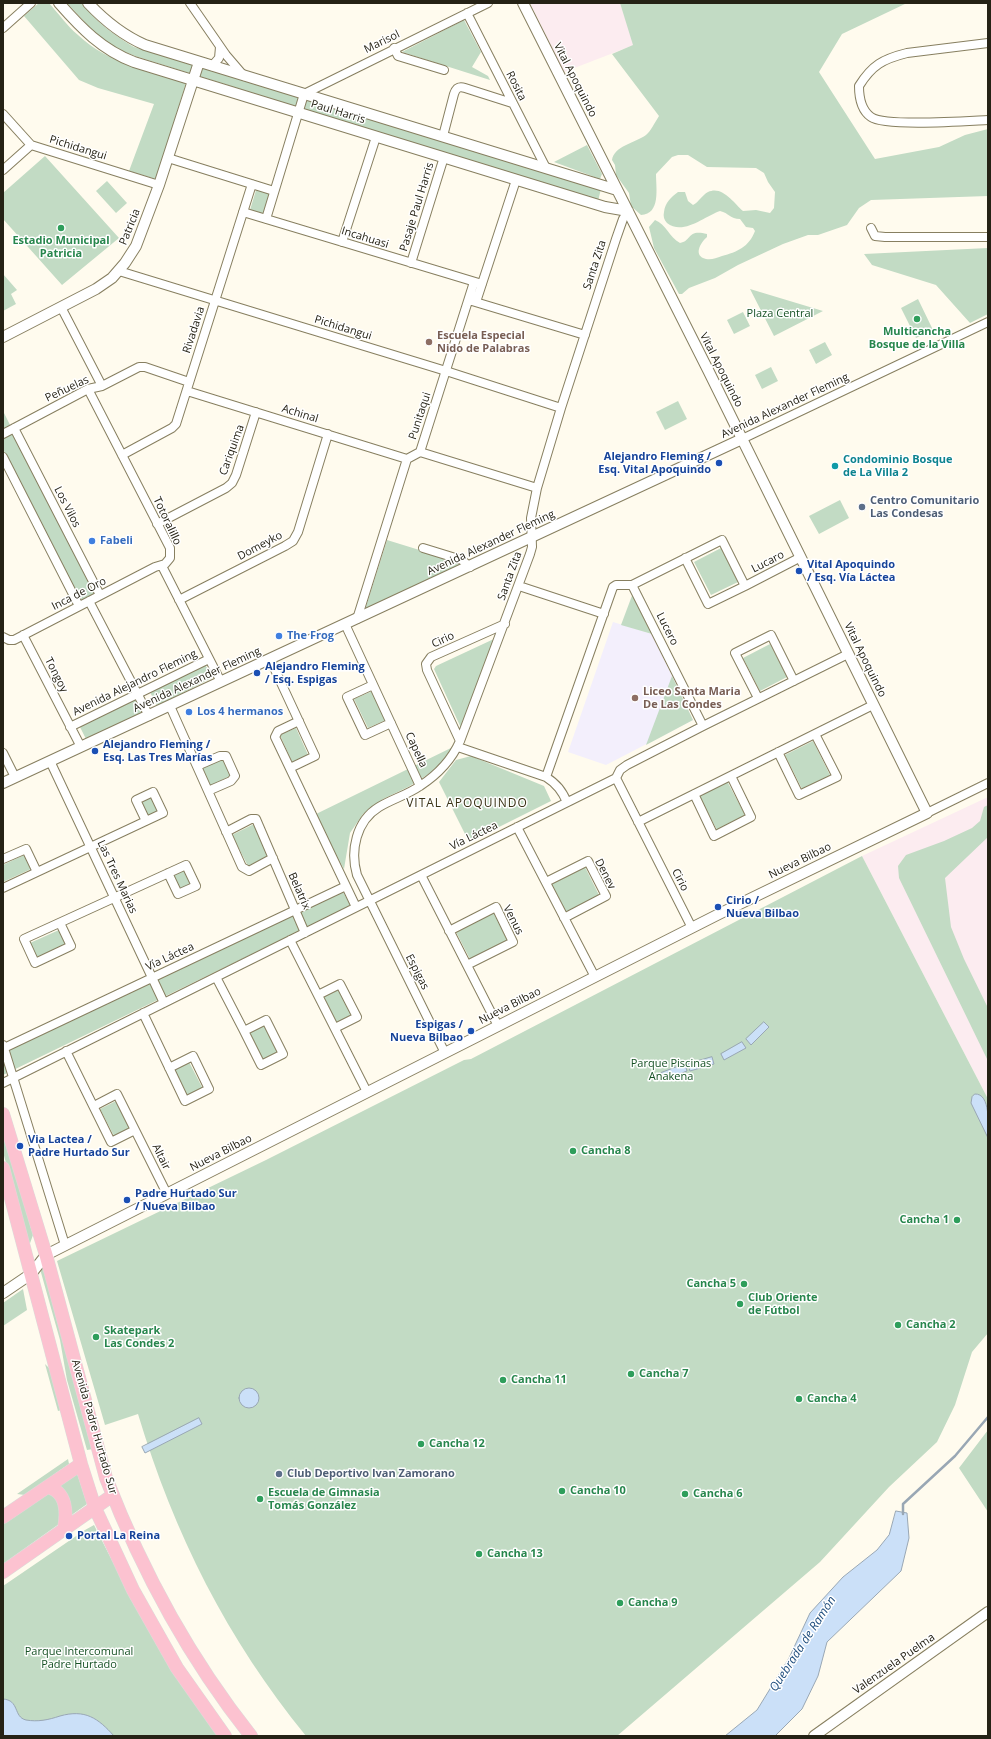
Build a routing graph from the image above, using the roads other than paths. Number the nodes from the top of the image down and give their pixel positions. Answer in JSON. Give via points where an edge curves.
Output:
{"nodes":[{"id":1,"x":31,"y":3,"type":"edge"},
{"id":2,"x":59,"y":3,"type":"edge"},
{"id":3,"x":88,"y":3,"type":"edge"},
{"id":4,"x":190,"y":3,"type":"edge"},
{"id":5,"x":488,"y":3,"type":"edge"},
{"id":6,"x":523,"y":3,"type":"edge"},
{"id":7,"x":467,"y":13,"type":"junction"},
{"id":8,"x":3,"y":28,"type":"edge"},
{"id":9,"x":988,"y":43,"type":"edge"},
{"id":10,"x":220,"y":47,"type":"junction"},
{"id":11,"x":394,"y":48,"type":"junction"},
{"id":12,"x":199,"y":62,"type":"junction"},
{"id":13,"x":212,"y":66,"type":"junction"},
{"id":14,"x":444,"y":70,"type":"dead end"},
{"id":15,"x":244,"y":76,"type":"junction"},
{"id":16,"x":193,"y":81,"type":"junction"},
{"id":17,"x":304,"y":94,"type":"junction"},
{"id":18,"x":512,"y":103,"type":"junction"},
{"id":19,"x":298,"y":113,"type":"junction"},
{"id":20,"x":3,"y":114,"type":"edge"},
{"id":21,"x":988,"y":120,"type":"edge"},
{"id":22,"x":443,"y":136,"type":"junction"},
{"id":23,"x":376,"y":137,"type":"junction"},
{"id":24,"x":31,"y":145,"type":"junction"},
{"id":25,"x":168,"y":158,"type":"junction"},
{"id":26,"x":444,"y":158,"type":"junction"},
{"id":27,"x":546,"y":168,"type":"junction"},
{"id":28,"x":3,"y":170,"type":"edge"},
{"id":29,"x":516,"y":180,"type":"junction"},
{"id":30,"x":252,"y":184,"type":"junction"},
{"id":31,"x":159,"y":185,"type":"junction"},
{"id":32,"x":617,"y":190,"type":"junction"},
{"id":33,"x":274,"y":191,"type":"junction"},
{"id":34,"x":243,"y":212,"type":"junction"},
{"id":35,"x":628,"y":212,"type":"junction"},
{"id":36,"x":266,"y":219,"type":"junction"},
{"id":37,"x":870,"y":228,"type":"dead end"},
{"id":38,"x":988,"y":237,"type":"edge"},
{"id":39,"x":342,"y":242,"type":"junction"},
{"id":40,"x":411,"y":263,"type":"junction"},
{"id":41,"x":118,"y":271,"type":"junction"},
{"id":42,"x":478,"y":283,"type":"junction"},
{"id":43,"x":215,"y":300,"type":"junction"},
{"id":44,"x":473,"y":301,"type":"junction"},
{"id":45,"x":61,"y":307,"type":"junction"},
{"id":46,"x":988,"y":322,"type":"edge"},
{"id":47,"x":585,"y":335,"type":"junction"},
{"id":48,"x":3,"y":337,"type":"edge"},
{"id":49,"x":141,"y":367,"type":"joint"},
{"id":50,"x":446,"y":371,"type":"junction"},
{"id":51,"x":102,"y":386,"type":"junction"},
{"id":52,"x":188,"y":387,"type":"junction"},
{"id":53,"x":88,"y":389,"type":"junction"},
{"id":54,"x":561,"y":408,"type":"junction"},
{"id":55,"x":256,"y":412,"type":"junction"},
{"id":56,"x":14,"y":428,"type":"junction"},
{"id":57,"x":3,"y":433,"type":"edge"},
{"id":58,"x":328,"y":434,"type":"junction"},
{"id":59,"x":742,"y":439,"type":"junction"},
{"id":60,"x":420,"y":452,"type":"junction"},
{"id":61,"x":122,"y":455,"type":"junction"},
{"id":62,"x":3,"y":457,"type":"edge"},
{"id":63,"x":407,"y":459,"type":"junction"},
{"id":64,"x":537,"y":488,"type":"junction"},
{"id":65,"x":157,"y":524,"type":"junction"},
{"id":66,"x":532,"y":537,"type":"junction"},
{"id":67,"x":423,"y":548,"type":"dead end"},
{"id":68,"x":800,"y":557,"type":"junction"},
{"id":69,"x":685,"y":558,"type":"junction"},
{"id":70,"x":162,"y":566,"type":"junction"},
{"id":71,"x":470,"y":566,"type":"junction"},
{"id":72,"x":632,"y":585,"type":"junction"},
{"id":73,"x":519,"y":586,"type":"junction"},
{"id":74,"x":745,"y":586,"type":"junction"},
{"id":75,"x":100,"y":595,"type":"junction"},
{"id":76,"x":180,"y":600,"type":"junction"},
{"id":77,"x":89,"y":601,"type":"junction"},
{"id":78,"x":79,"y":606,"type":"junction"},
{"id":79,"x":604,"y":614,"type":"junction"},
{"id":80,"x":357,"y":619,"type":"junction"},
{"id":81,"x":345,"y":624,"type":"junction"},
{"id":82,"x":505,"y":624,"type":"junction"},
{"id":83,"x":23,"y":635,"type":"junction"},
{"id":84,"x":5,"y":638,"type":"edge"},
{"id":85,"x":848,"y":654,"type":"junction"},
{"id":86,"x":209,"y":659,"type":"junction"},
{"id":87,"x":270,"y":659,"type":"junction"},
{"id":88,"x":794,"y":681,"type":"junction"},
{"id":89,"x":221,"y":682,"type":"junction"},
{"id":90,"x":374,"y":685,"type":"junction"},
{"id":91,"x":138,"y":694,"type":"junction"},
{"id":92,"x":758,"y":698,"type":"junction"},
{"id":93,"x":873,"y":705,"type":"junction"},
{"id":94,"x":170,"y":706,"type":"junction"},
{"id":95,"x":149,"y":716,"type":"junction"},
{"id":96,"x":299,"y":721,"type":"junction"},
{"id":97,"x":391,"y":723,"type":"junction"},
{"id":98,"x":703,"y":726,"type":"junction"},
{"id":99,"x":70,"y":728,"type":"junction"},
{"id":100,"x":815,"y":734,"type":"junction"},
{"id":101,"x":459,"y":744,"type":"junction"},
{"id":102,"x":80,"y":747,"type":"junction"},
{"id":103,"x":778,"y":752,"type":"junction"},
{"id":104,"x":3,"y":753,"type":"edge"},
{"id":105,"x":50,"y":761,"type":"junction"},
{"id":106,"x":196,"y":766,"type":"junction"},
{"id":107,"x":290,"y":768,"type":"junction"},
{"id":108,"x":731,"y":776,"type":"junction"},
{"id":109,"x":15,"y":777,"type":"junction"},
{"id":110,"x":546,"y":777,"type":"junction"},
{"id":111,"x":616,"y":778,"type":"junction"},
{"id":112,"x":3,"y":783,"type":"edge"},
{"id":113,"x":988,"y":783,"type":"edge"},
{"id":114,"x":420,"y":786,"type":"junction"},
{"id":115,"x":208,"y":791,"type":"junction"},
{"id":116,"x":694,"y":794,"type":"junction"},
{"id":117,"x":567,"y":802,"type":"junction"},
{"id":118,"x":927,"y":813,"type":"junction"},
{"id":119,"x":146,"y":821,"type":"dead end"},
{"id":120,"x":638,"y":822,"type":"junction"},
{"id":121,"x":517,"y":827,"type":"junction"},
{"id":122,"x":226,"y":832,"type":"junction"},
{"id":123,"x":91,"y":847,"type":"junction"},
{"id":124,"x":273,"y":858,"type":"junction"},
{"id":125,"x":3,"y":859,"type":"edge"},
{"id":126,"x":37,"y":872,"type":"junction"},
{"id":127,"x":168,"y":873,"type":"dead end"},
{"id":128,"x":421,"y":875,"type":"junction"},
{"id":129,"x":546,"y":882,"type":"junction"},
{"id":130,"x":346,"y":886,"type":"junction"},
{"id":131,"x":3,"y":888,"type":"edge"},
{"id":132,"x":115,"y":898,"type":"junction"},
{"id":133,"x":369,"y":901,"type":"junction"},
{"id":134,"x":356,"y":907,"type":"junction"},
{"id":135,"x":296,"y":910,"type":"junction"},
{"id":136,"x":564,"y":918,"type":"junction"},
{"id":137,"x":60,"y":923,"type":"junction"},
{"id":138,"x":692,"y":928,"type":"junction"},
{"id":139,"x":449,"y":931,"type":"junction"},
{"id":140,"x":305,"y":933,"type":"junction"},
{"id":141,"x":290,"y":940,"type":"junction"},
{"id":142,"x":467,"y":965,"type":"junction"},
{"id":143,"x":216,"y":977,"type":"junction"},
{"id":144,"x":594,"y":977,"type":"junction"},
{"id":145,"x":152,"y":978,"type":"junction"},
{"id":146,"x":318,"y":995,"type":"junction"},
{"id":147,"x":164,"y":1003,"type":"junction"},
{"id":148,"x":143,"y":1013,"type":"junction"},
{"id":149,"x":498,"y":1026,"type":"junction"},
{"id":150,"x":335,"y":1028,"type":"junction"},
{"id":151,"x":244,"y":1031,"type":"junction"},
{"id":152,"x":4,"y":1046,"type":"edge"},
{"id":153,"x":66,"y":1051,"type":"junction"},
{"id":154,"x":445,"y":1053,"type":"junction"},
{"id":155,"x":169,"y":1068,"type":"junction"},
{"id":156,"x":14,"y":1078,"type":"junction"},
{"id":157,"x":3,"y":1083,"type":"edge"},
{"id":158,"x":367,"y":1092,"type":"junction"},
{"id":159,"x":94,"y":1106,"type":"junction"},
{"id":160,"x":3,"y":1114,"type":"edge"},
{"id":161,"x":135,"y":1130,"type":"junction"},
{"id":162,"x":3,"y":1168,"type":"edge"},
{"id":163,"x":167,"y":1194,"type":"junction"},
{"id":164,"x":65,"y":1245,"type":"junction"},
{"id":165,"x":46,"y":1255,"type":"junction"},
{"id":166,"x":30,"y":1274,"type":"junction"},
{"id":167,"x":3,"y":1292,"type":"edge"},
{"id":168,"x":81,"y":1464,"type":"junction"},
{"id":169,"x":106,"y":1478,"type":"junction"},
{"id":170,"x":47,"y":1487,"type":"junction"},
{"id":171,"x":113,"y":1495,"type":"junction"},
{"id":172,"x":95,"y":1508,"type":"junction"},
{"id":173,"x":3,"y":1517,"type":"edge"},
{"id":174,"x":64,"y":1529,"type":"junction"},
{"id":175,"x":3,"y":1572,"type":"edge"},
{"id":176,"x":987,"y":1616,"type":"edge"},
{"id":177,"x":225,"y":1736,"type":"edge"},
{"id":178,"x":251,"y":1736,"type":"edge"},
{"id":179,"x":814,"y":1736,"type":"edge"}],
"edges":[{"from":1,"to":8,"type":"street"},
{"from":2,"to":16,"type":"street","name":"Paul Harris","via":[[86,32],[112,52]]},
{"from":3,"to":12,"type":"street","name":"Paul Harris","via":[[110,25],[126,36],[145,45]]},
{"from":4,"to":10,"type":"street"},
{"from":5,"to":7,"type":"street","name":"Marisol"},
{"from":6,"to":32,"type":"street","name":"Vital Apoquindo"},
{"from":7,"to":11,"type":"street","name":"Marisol"},
{"from":7,"to":18,"type":"street","name":"Rosita"},
{"from":9,"to":21,"type":"street","via":[[895,56],[875,66],[858,86],[861,104],[871,118],[880,121],[929,123]]},
{"from":10,"to":13,"type":"street","via":[[219,58]]},
{"from":10,"to":15,"type":"street"},
{"from":11,"to":14,"type":"street","via":[[398,56]]},
{"from":11,"to":17,"type":"street","name":"Marisol"},
{"from":12,"to":13,"type":"street","name":"Paul Harris"},
{"from":12,"to":16,"type":"street","name":"Patricia"},
{"from":13,"to":15,"type":"street","name":"Paul Harris"},
{"from":15,"to":17,"type":"street","name":"Paul Harris"},
{"from":16,"to":19,"type":"street","name":"Paul Harris"},
{"from":16,"to":25,"type":"street","name":"Patricia"},
{"from":17,"to":19,"type":"street"},
{"from":17,"to":22,"type":"street","name":"Paul Harris"},
{"from":18,"to":22,"type":"street","via":[[465,88],[457,88]]},
{"from":18,"to":27,"type":"street","name":"Rosita"},
{"from":19,"to":23,"type":"street","name":"Paul Harris"},
{"from":19,"to":33,"type":"street"},
{"from":20,"to":24,"type":"street"},
{"from":22,"to":27,"type":"street","name":"Paul Harris"},
{"from":23,"to":26,"type":"street","name":"Paul Harris"},
{"from":23,"to":39,"type":"street"},
{"from":24,"to":28,"type":"street"},
{"from":24,"to":31,"type":"street","name":"Pichidangui"},
{"from":25,"to":30,"type":"street"},
{"from":25,"to":31,"type":"street","name":"Patricia"},
{"from":26,"to":29,"type":"street","name":"Paul Harris"},
{"from":26,"to":40,"type":"street","name":"Pasaje Paul Harris"},
{"from":27,"to":32,"type":"street","name":"Paul Harris"},
{"from":29,"to":35,"type":"street","name":"Paul Harris"},
{"from":29,"to":42,"type":"street","name":"Punitaqui"},
{"from":30,"to":33,"type":"street"},
{"from":30,"to":34,"type":"street","name":"Rivadavia"},
{"from":31,"to":41,"type":"street","name":"Patricia","via":[[136,246]]},
{"from":32,"to":35,"type":"street","name":"Vital Apoquindo"},
{"from":33,"to":36,"type":"street"},
{"from":34,"to":36,"type":"street","name":"Incahuasi"},
{"from":34,"to":43,"type":"street","name":"Rivadavia"},
{"from":35,"to":47,"type":"street","name":"Santa Zita","via":[[618,232]]},
{"from":35,"to":59,"type":"street","name":"Vital Apoquindo"},
{"from":36,"to":39,"type":"street","name":"Incahuasi"},
{"from":37,"to":38,"type":"street","via":[[875,236],[885,238]]},
{"from":39,"to":40,"type":"street","name":"Incahuasi"},
{"from":40,"to":42,"type":"street","name":"Incahuasi"},
{"from":41,"to":43,"type":"street","name":"Pichidangui"},
{"from":41,"to":45,"type":"street","name":"Patricia","via":[[104,284]]},
{"from":42,"to":44,"type":"street","name":"Punitaqui"},
{"from":43,"to":50,"type":"street","name":"Pichidangui"},
{"from":43,"to":52,"type":"street","name":"Rivadavia"},
{"from":44,"to":47,"type":"street"},
{"from":44,"to":50,"type":"street","name":"Punitaqui"},
{"from":45,"to":48,"type":"street","name":"Patricia"},
{"from":45,"to":51,"type":"street"},
{"from":46,"to":59,"type":"street","name":"Avenida Alexander Fleming"},
{"from":47,"to":54,"type":"street","name":"Santa Zita"},
{"from":49,"to":51,"type":"street","name":"Peñuelas"},
{"from":49,"to":52,"type":"street","name":"Achinal"},
{"from":50,"to":54,"type":"street","name":"Pichidangui"},
{"from":50,"to":60,"type":"street","name":"Punitaqui"},
{"from":51,"to":53,"type":"street","name":"Peñuelas"},
{"from":52,"to":55,"type":"street","name":"Achinal"},
{"from":52,"to":61,"type":"street","name":"Rivadavia","via":[[173,427]]},
{"from":53,"to":56,"type":"street","name":"Peñuelas"},
{"from":53,"to":61,"type":"street","name":"Totoralillo"},
{"from":54,"to":64,"type":"street","name":"Santa Zita"},
{"from":55,"to":58,"type":"street","name":"Achinal"},
{"from":55,"to":65,"type":"street","name":"Cariquima","via":[[232,483]]},
{"from":56,"to":57,"type":"street","name":"Peñuelas"},
{"from":56,"to":75,"type":"street","name":"Los Vilos"},
{"from":58,"to":63,"type":"street","name":"Achinal"},
{"from":58,"to":76,"type":"street","name":"Domeyko","via":[[293,541]]},
{"from":59,"to":66,"type":"street","name":"Avenida Alexander Fleming"},
{"from":59,"to":68,"type":"street","name":"Vital Apoquindo"},
{"from":60,"to":63,"type":"street","name":"Punitaqui"},
{"from":60,"to":64,"type":"street"},
{"from":61,"to":65,"type":"street","name":"Totoralillo"},
{"from":62,"to":78,"type":"street"},
{"from":63,"to":80,"type":"street"},
{"from":64,"to":66,"type":"street","name":"Santa Zita","via":[[531,518]]},
{"from":65,"to":70,"type":"street","name":"Totoralillo","via":[[170,551],[168,561]]},
{"from":66,"to":71,"type":"street","name":"Avenida Alexander Fleming"},
{"from":66,"to":73,"type":"street","name":"Santa Zita","via":[[532,547]]},
{"from":67,"to":71,"type":"street","via":[[462,560]]},
{"from":68,"to":74,"type":"street","name":"Lucaro"},
{"from":68,"to":85,"type":"street","name":"Vital Apoquindo"},
{"from":69,"to":72,"type":"street","name":"Lucaro"},
{"from":69,"to":74,"type":"street","name":"Lucaro","via":[[722,540]]},
{"from":69,"to":74,"type":"street","name":"Lucaro","via":[[708,604]]},
{"from":70,"to":75,"type":"street","name":"Inca de Oro","via":[[155,567]]},
{"from":70,"to":76,"type":"street"},
{"from":71,"to":80,"type":"street","name":"Avenida Alexander Fleming"},
{"from":72,"to":79,"type":"street","via":[[613,587]]},
{"from":72,"to":98,"type":"street","name":"Lucero"},
{"from":73,"to":79,"type":"street"},
{"from":73,"to":82,"type":"street","name":"Santa Zita"},
{"from":75,"to":77,"type":"street","name":"Inca de Oro"},
{"from":76,"to":86,"type":"street"},
{"from":77,"to":78,"type":"street","name":"Inca de Oro"},
{"from":77,"to":91,"type":"street"},
{"from":78,"to":83,"type":"street","name":"Inca de Oro"},
{"from":79,"to":110,"type":"street"},
{"from":80,"to":81,"type":"street","name":"Avenida Alexander Fleming"},
{"from":81,"to":87,"type":"street","name":"Avenida Alexander Fleming"},
{"from":81,"to":90,"type":"street","name":"Capella"},
{"from":82,"to":101,"type":"street","name":"Santa Zita"},
{"from":82,"to":101,"type":"street","name":"Cirio","via":[[431,657],[426,664],[426,670]]},
{"from":83,"to":84,"type":"street","name":"Inca de Oro","via":[[14,640]]},
{"from":83,"to":99,"type":"street","name":"Tongoy"},
{"from":85,"to":88,"type":"street","name":"Vía Láctea"},
{"from":85,"to":93,"type":"street","name":"Vital Apoquindo"},
{"from":86,"to":89,"type":"street"},
{"from":86,"to":91,"type":"street","name":"Avenida Alejandro Fleming"},
{"from":87,"to":89,"type":"street","name":"Avenida Alexander Fleming"},
{"from":87,"to":96,"type":"street"},
{"from":88,"to":92,"type":"street","name":"Vía Láctea"},
{"from":88,"to":92,"type":"street","via":[[771,635],[735,653]]},
{"from":89,"to":94,"type":"street","name":"Avenida Alexander Fleming"},
{"from":90,"to":97,"type":"street","name":"Capella"},
{"from":90,"to":97,"type":"street","via":[[348,697],[365,735]]},
{"from":91,"to":95,"type":"street"},
{"from":91,"to":99,"type":"street","name":"Avenida Alejandro Fleming"},
{"from":92,"to":98,"type":"street","name":"Vía Láctea"},
{"from":93,"to":100,"type":"street"},
{"from":93,"to":118,"type":"street","name":"Vital Apoquindo"},
{"from":94,"to":95,"type":"street","name":"Avenida Alexander Fleming"},
{"from":94,"to":106,"type":"street"},
{"from":95,"to":102,"type":"street","name":"Avenida Alexander Fleming"},
{"from":96,"to":107,"type":"street","via":[[278,731],[275,737]]},
{"from":96,"to":107,"type":"street","via":[[315,756]]},
{"from":97,"to":114,"type":"street","name":"Capella"},
{"from":98,"to":111,"type":"street","name":"Vía Láctea","via":[[627,765],[620,770]]},
{"from":99,"to":102,"type":"street","name":"Tongoy"},
{"from":100,"to":103,"type":"street"},
{"from":100,"to":103,"type":"street","via":[[837,777],[799,796]]},
{"from":101,"to":110,"type":"street"},
{"from":101,"to":114,"type":"street","name":"Santa Zita","via":[[439,771]]},
{"from":102,"to":105,"type":"street","name":"Avenida Alexander Fleming"},
{"from":103,"to":108,"type":"street"},
{"from":104,"to":109,"type":"street"},
{"from":105,"to":109,"type":"street","name":"Avenida Alexander Fleming"},
{"from":105,"to":123,"type":"street","name":"Las Tres Marias"},
{"from":106,"to":115,"type":"street"},
{"from":106,"to":115,"type":"street","via":[[226,756],[235,776],[231,781]]},
{"from":107,"to":130,"type":"street"},
{"from":108,"to":116,"type":"street"},
{"from":108,"to":116,"type":"street","via":[[752,817],[714,836]]},
{"from":109,"to":112,"type":"street","name":"Avenida Alexander Fleming"},
{"from":110,"to":117,"type":"street","via":[[561,790]]},
{"from":111,"to":117,"type":"street","name":"Vía Láctea"},
{"from":111,"to":120,"type":"street","name":"Cirio"},
{"from":113,"to":118,"type":"street","name":"Nueva Bilbao"},
{"from":114,"to":133,"type":"street","name":"Santa Zita","via":[[378,808],[367,818],[359,831],[354,846],[354,861],[357,875]]},
{"from":115,"to":122,"type":"street"},
{"from":116,"to":120,"type":"street"},
{"from":117,"to":121,"type":"street","name":"Vía Láctea"},
{"from":118,"to":138,"type":"street","name":"Nueva Bilbao"},
{"from":119,"to":123,"type":"street"},
{"from":120,"to":138,"type":"street","name":"Cirio"},
{"from":121,"to":128,"type":"street","name":"Vía Láctea"},
{"from":121,"to":129,"type":"street"},
{"from":122,"to":124,"type":"street","via":[[242,867],[249,871]]},
{"from":122,"to":124,"type":"street","name":"Belatrix","via":[[256,819]]},
{"from":123,"to":126,"type":"street"},
{"from":123,"to":132,"type":"street","name":"Las Tres Marias"},
{"from":124,"to":135,"type":"street","name":"Belatrix"},
{"from":125,"to":126,"type":"street","via":[[26,849]]},
{"from":126,"to":131,"type":"street"},
{"from":127,"to":132,"type":"street"},
{"from":128,"to":133,"type":"street","name":"Vía Láctea"},
{"from":128,"to":139,"type":"street"},
{"from":129,"to":136,"type":"street"},
{"from":129,"to":136,"type":"street","name":"Denev","via":[[588,861],[606,896]]},
{"from":130,"to":134,"type":"street"},
{"from":130,"to":135,"type":"street","name":"Vía Láctea"},
{"from":132,"to":137,"type":"street"},
{"from":132,"to":145,"type":"street","name":"Las Tres Marias"},
{"from":133,"to":134,"type":"street","name":"Vía Láctea"},
{"from":133,"to":154,"type":"street","name":"Espigas"},
{"from":134,"to":140,"type":"street","name":"Vía Láctea"},
{"from":135,"to":140,"type":"street","name":"Belatrix"},
{"from":135,"to":145,"type":"street","name":"Vía Láctea"},
{"from":136,"to":144,"type":"street"},
{"from":137,"to":137,"type":"street","via":[[71,946],[35,963],[24,939]]},
{"from":138,"to":144,"type":"street","name":"Nueva Bilbao"},
{"from":139,"to":142,"type":"street"},
{"from":139,"to":142,"type":"street","name":"Venus","via":[[496,907],[513,942]]},
{"from":140,"to":141,"type":"street","name":"Vía Láctea"},
{"from":141,"to":143,"type":"street","name":"Vía Láctea"},
{"from":141,"to":146,"type":"street"},
{"from":142,"to":149,"type":"street"},
{"from":143,"to":147,"type":"street","name":"Vía Láctea"},
{"from":143,"to":151,"type":"street"},
{"from":144,"to":149,"type":"street","name":"Nueva Bilbao"},
{"from":145,"to":147,"type":"street","name":"Las Tres Marias"},
{"from":145,"to":152,"type":"street","name":"Vía Láctea"},
{"from":146,"to":150,"type":"street"},
{"from":146,"to":150,"type":"street","via":[[340,984],[357,1017]]},
{"from":147,"to":148,"type":"street","name":"Vía Láctea"},
{"from":148,"to":153,"type":"street","name":"Vía Láctea"},
{"from":148,"to":155,"type":"street"},
{"from":149,"to":154,"type":"street","name":"Nueva Bilbao"},
{"from":150,"to":158,"type":"street"},
{"from":151,"to":151,"type":"street","via":[[266,1020],[283,1054],[261,1065]]},
{"from":152,"to":156,"type":"street"},
{"from":153,"to":156,"type":"street","name":"Vía Láctea"},
{"from":153,"to":159,"type":"street"},
{"from":154,"to":158,"type":"street","name":"Nueva Bilbao"},
{"from":155,"to":155,"type":"street","via":[[193,1056],[209,1089],[185,1101]]},
{"from":156,"to":157,"type":"street","name":"Vía Láctea"},
{"from":156,"to":164,"type":"street"},
{"from":158,"to":163,"type":"street","name":"Nueva Bilbao"},
{"from":159,"to":161,"type":"street","name":"Altair","via":[[117,1094]]},
{"from":159,"to":161,"type":"street","via":[[111,1142]]},
{"from":160,"to":165,"type":"main road","name":"Avenida Padre Hurtado Sur"},
{"from":161,"to":163,"type":"street","name":"Altair"},
{"from":162,"to":166,"type":"main road","name":"Avenida Padre Hurtado Sur"},
{"from":163,"to":164,"type":"street","name":"Nueva Bilbao"},
{"from":164,"to":165,"type":"street","name":"Nueva Bilbao"},
{"from":165,"to":166,"type":"street"},
{"from":165,"to":169,"type":"main road","name":"Avenida Padre Hurtado Sur"},
{"from":166,"to":167,"type":"street"},
{"from":166,"to":168,"type":"main road","name":"Avenida Padre Hurtado Sur"},
{"from":168,"to":169,"type":"main road"},
{"from":168,"to":170,"type":"main road"},
{"from":168,"to":172,"type":"main road","name":"Avenida Padre Hurtado Sur"},
{"from":169,"to":171,"type":"main road","name":"Avenida Padre Hurtado Sur"},
{"from":170,"to":173,"type":"main road"},
{"from":170,"to":174,"type":"main road","via":[[55,1490],[64,1502]]},
{"from":171,"to":172,"type":"main road"},
{"from":171,"to":178,"type":"main road","name":"Avenida Padre Hurtado Sur","via":[[145,1569],[177,1627]]},
{"from":172,"to":174,"type":"main road"},
{"from":172,"to":177,"type":"main road","name":"Avenida Padre Hurtado Sur","via":[[119,1563],[147,1616],[177,1668]]},
{"from":174,"to":175,"type":"main road"},
{"from":176,"to":179,"type":"street","name":"Valenzuela Puelma"}]}
